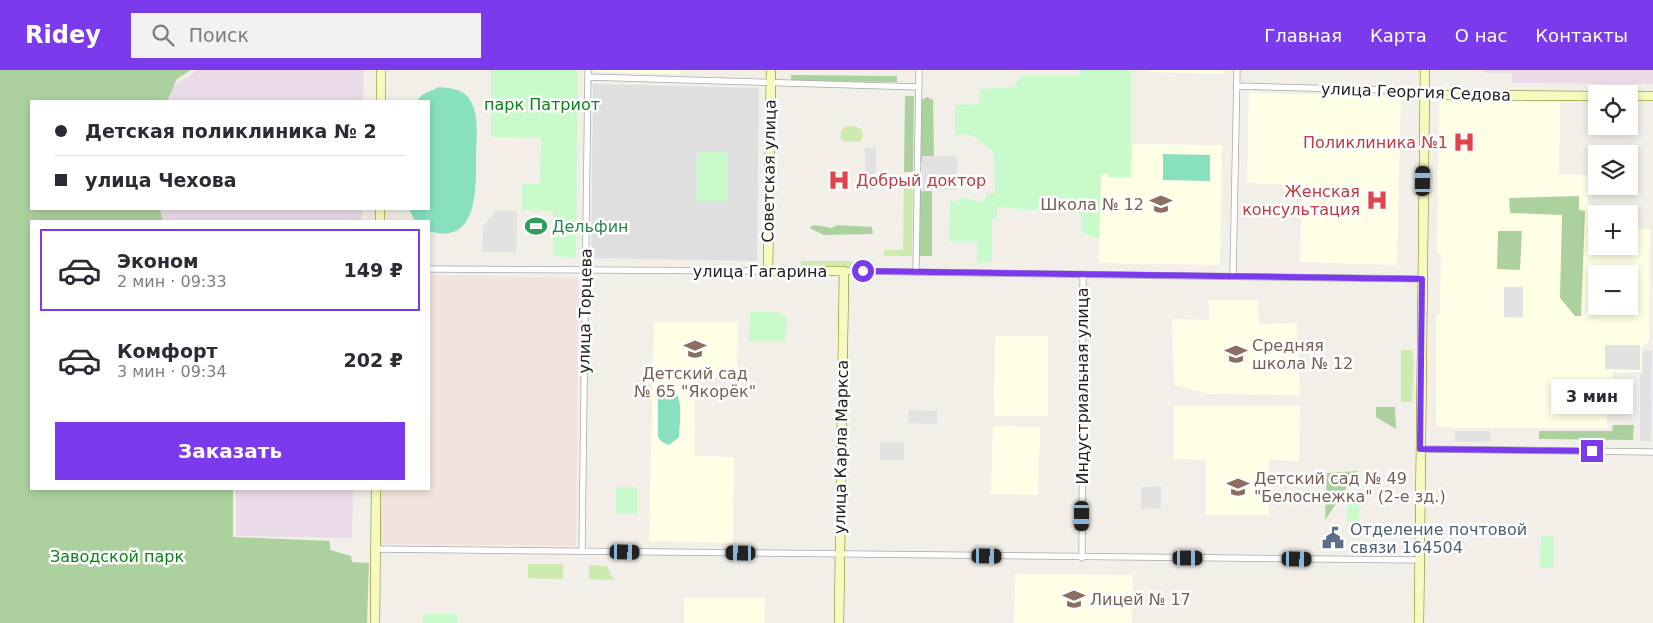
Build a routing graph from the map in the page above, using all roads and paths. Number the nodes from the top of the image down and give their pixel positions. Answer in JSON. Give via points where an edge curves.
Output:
{"nodes":[{"id":1,"x":381,"y":70,"type":"edge"},
{"id":2,"x":588,"y":70,"type":"edge"},
{"id":3,"x":771,"y":70,"type":"edge"},
{"id":4,"x":919,"y":70,"type":"edge"},
{"id":5,"x":1237,"y":70,"type":"edge"},
{"id":6,"x":1424,"y":70,"type":"edge"},
{"id":7,"x":588,"y":77,"type":"junction"},
{"id":8,"x":770,"y":83,"type":"junction"},
{"id":9,"x":1237,"y":86,"type":"junction"},
{"id":10,"x":919,"y":87,"type":"junction"},
{"id":11,"x":1424,"y":91,"type":"junction"},
{"id":12,"x":1588,"y":96,"type":"edge"},
{"id":13,"x":1638,"y":96,"type":"edge"},
{"id":14,"x":1653,"y":96,"type":"edge"},
{"id":15,"x":381,"y":100,"type":"edge"},
{"id":16,"x":430,"y":269,"type":"edge"},
{"id":17,"x":586,"y":270,"type":"junction"},
{"id":18,"x":768,"y":271,"type":"junction"},
{"id":19,"x":844,"y":271,"type":"junction"},
{"id":20,"x":916,"y":272,"type":"junction"},
{"id":21,"x":1083,"y":274,"type":"junction"},
{"id":22,"x":1233,"y":276,"type":"junction"},
{"id":23,"x":1422,"y":279,"type":"junction"},
{"id":24,"x":1420,"y":449,"type":"junction"},
{"id":25,"x":1653,"y":452,"type":"edge"},
{"id":26,"x":376,"y":490,"type":"edge"},
{"id":27,"x":376,"y":549,"type":"junction"},
{"id":28,"x":582,"y":551,"type":"junction"},
{"id":29,"x":840,"y":554,"type":"junction"},
{"id":30,"x":1082,"y":558,"type":"junction"},
{"id":31,"x":1420,"y":560,"type":"junction"},
{"id":32,"x":375,"y":623,"type":"edge"},
{"id":33,"x":839,"y":623,"type":"edge"},
{"id":34,"x":1419,"y":623,"type":"edge"}],
"edges":[{"from":1,"to":15,"type":"street"},
{"from":2,"to":7,"type":"street","name":"улица Торцева"},
{"from":3,"to":8,"type":"street","name":"Советская улица"},
{"from":4,"to":10,"type":"street"},
{"from":5,"to":9,"type":"street"},
{"from":6,"to":11,"type":"street"},
{"from":7,"to":8,"type":"street"},
{"from":7,"to":17,"type":"street","name":"улица Торцева"},
{"from":8,"to":10,"type":"street"},
{"from":8,"to":18,"type":"street","name":"Советская улица"},
{"from":9,"to":11,"type":"street","name":"улица Георгия Седова"},
{"from":9,"to":22,"type":"street"},
{"from":10,"to":20,"type":"street"},
{"from":11,"to":12,"type":"street","name":"улица Георгия Седова","via":[[1437,95]]},
{"from":11,"to":23,"type":"street"},
{"from":13,"to":14,"type":"street"},
{"from":16,"to":17,"type":"street","name":"улица Гагарина"},
{"from":17,"to":18,"type":"street","name":"улица Гагарина"},
{"from":17,"to":28,"type":"street","name":"улица Торцева"},
{"from":18,"to":19,"type":"street","name":"улица Гагарина"},
{"from":19,"to":20,"type":"street","name":"улица Гагарина"},
{"from":19,"to":29,"type":"street","name":"улица Карла Маркса"},
{"from":20,"to":21,"type":"street","name":"улица Гагарина"},
{"from":21,"to":22,"type":"street","name":"улица Гагарина"},
{"from":21,"to":30,"type":"street","name":"Индустриальная улица"},
{"from":22,"to":23,"type":"street","name":"улица Гагарина"},
{"from":23,"to":24,"type":"street"},
{"from":24,"to":25,"type":"street"},
{"from":24,"to":31,"type":"street"},
{"from":26,"to":27,"type":"street"},
{"from":27,"to":28,"type":"street"},
{"from":27,"to":32,"type":"street"},
{"from":28,"to":29,"type":"street"},
{"from":29,"to":30,"type":"street"},
{"from":29,"to":33,"type":"street","name":"улица Карла Маркса"},
{"from":30,"to":31,"type":"street"},
{"from":31,"to":34,"type":"street"}]}
